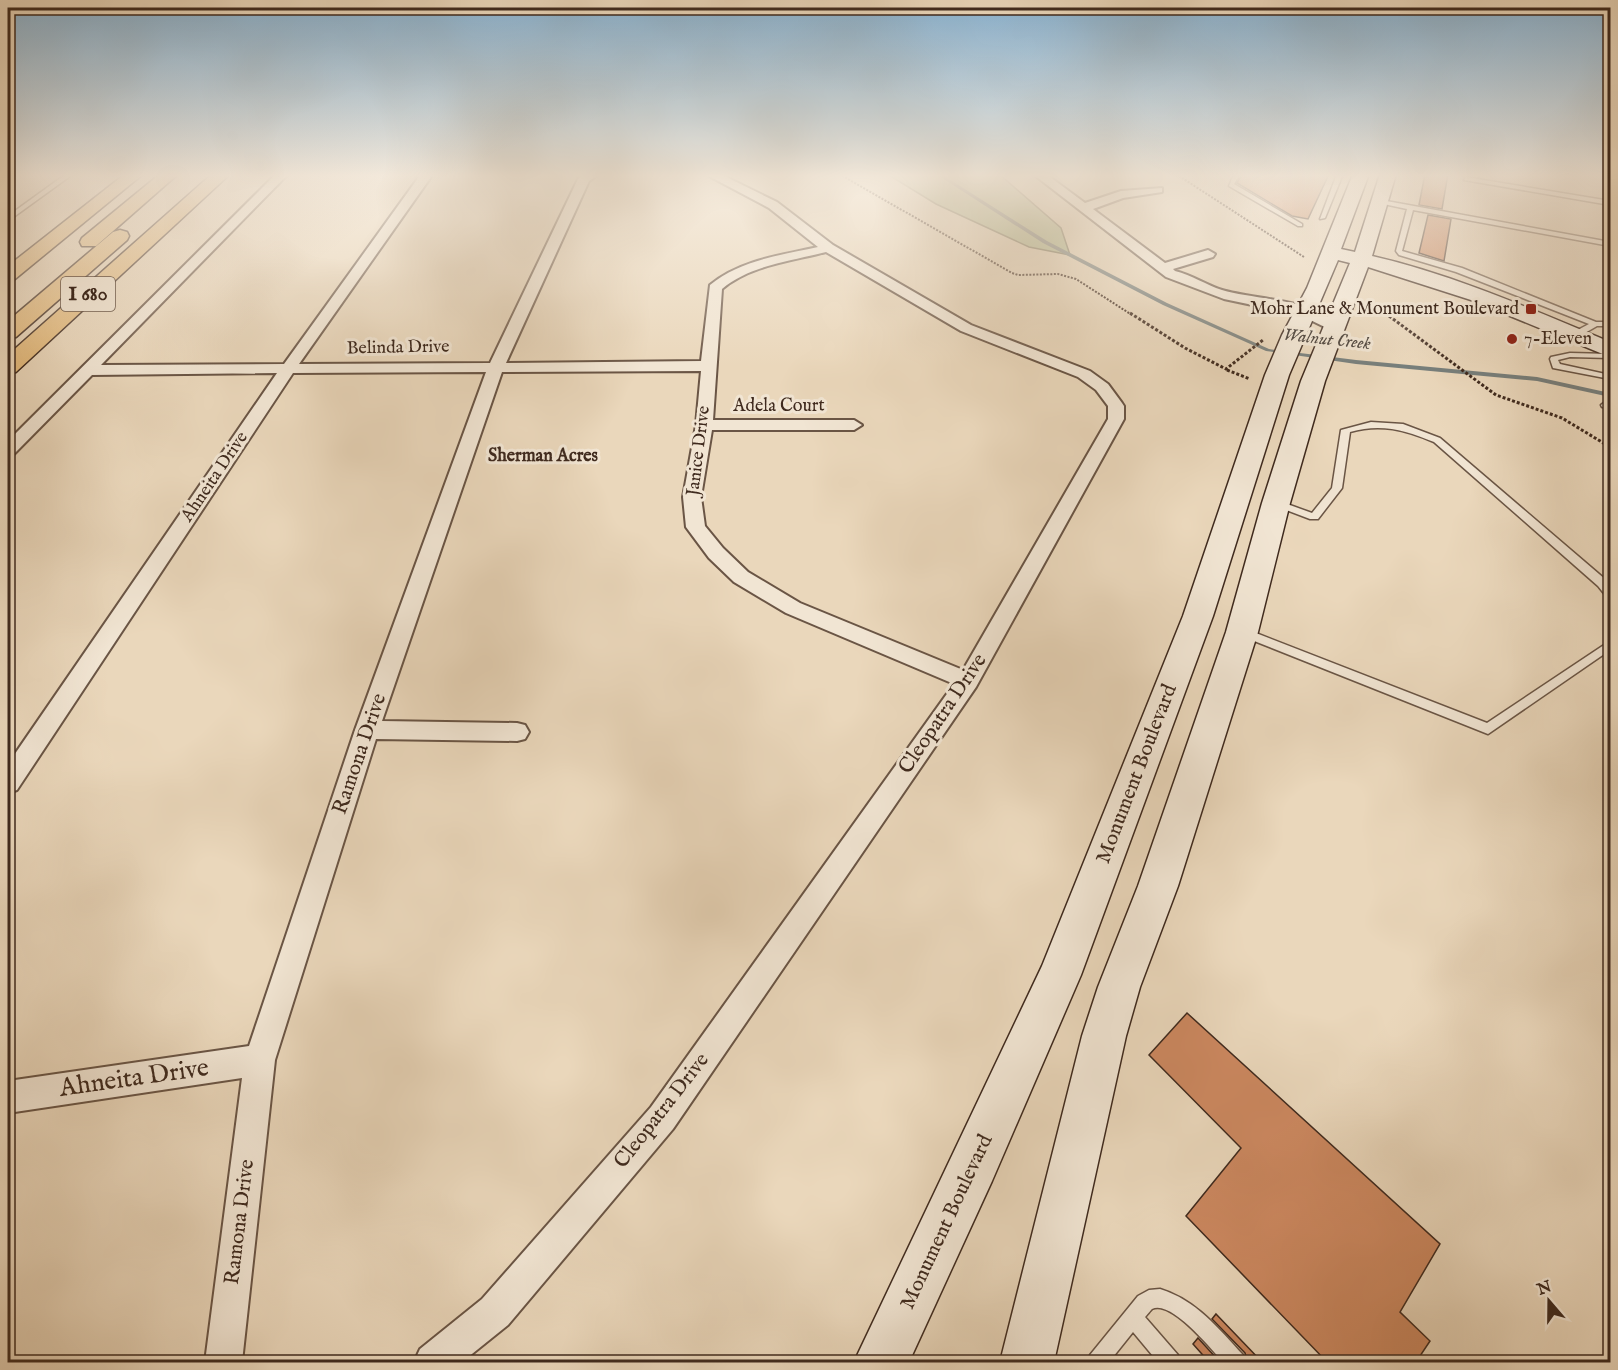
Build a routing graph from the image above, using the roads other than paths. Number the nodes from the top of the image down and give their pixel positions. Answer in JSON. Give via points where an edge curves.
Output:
{"nodes":[{"id":1,"x":54,"y":238,"type":"edge"},
{"id":2,"x":94,"y":238,"type":"edge"},
{"id":3,"x":118,"y":238,"type":"edge"},
{"id":4,"x":151,"y":238,"type":"edge"},
{"id":5,"x":219,"y":238,"type":"edge"},
{"id":6,"x":381,"y":238,"type":"edge"},
{"id":7,"x":556,"y":238,"type":"edge"},
{"id":8,"x":815,"y":238,"type":"edge"},
{"id":9,"x":1124,"y":238,"type":"edge"},
{"id":10,"x":1337,"y":238,"type":"edge"},
{"id":11,"x":1368,"y":238,"type":"edge"},
{"id":12,"x":1402,"y":238,"type":"edge"},
{"id":13,"x":1577,"y":238,"type":"edge"},
{"id":14,"x":1611,"y":244,"type":"edge"},
{"id":15,"x":828,"y":248,"type":"junction"},
{"id":16,"x":1331,"y":253,"type":"junction"},
{"id":17,"x":1208,"y":254,"type":"dead end"},
{"id":18,"x":1359,"y":265,"type":"junction"},
{"id":19,"x":1168,"y":271,"type":"junction"},
{"id":20,"x":10,"y":273,"type":"edge"},
{"id":21,"x":8,"y":310,"type":"edge"},
{"id":22,"x":1300,"y":322,"type":"junction"},
{"id":23,"x":1595,"y":324,"type":"junction"},
{"id":24,"x":1611,"y":324,"type":"edge"},
{"id":25,"x":8,"y":332,"type":"edge"},
{"id":26,"x":1331,"y":334,"type":"junction"},
{"id":27,"x":1575,"y":335,"type":"junction"},
{"id":28,"x":1611,"y":350,"type":"edge"},
{"id":29,"x":1611,"y":356,"type":"edge"},
{"id":30,"x":8,"y":366,"type":"edge"},
{"id":31,"x":708,"y":366,"type":"junction"},
{"id":32,"x":496,"y":367,"type":"junction"},
{"id":33,"x":288,"y":369,"type":"junction"},
{"id":34,"x":89,"y":370,"type":"junction"},
{"id":35,"x":1611,"y":377,"type":"edge"},
{"id":36,"x":704,"y":425,"type":"junction"},
{"id":37,"x":854,"y":425,"type":"dead end"},
{"id":38,"x":8,"y":450,"type":"edge"},
{"id":39,"x":1276,"y":503,"type":"junction"},
{"id":40,"x":1611,"y":593,"type":"edge"},
{"id":41,"x":1242,"y":632,"type":"junction"},
{"id":42,"x":1611,"y":645,"type":"edge"},
{"id":43,"x":968,"y":681,"type":"junction"},
{"id":44,"x":367,"y":730,"type":"junction"},
{"id":45,"x":517,"y":732,"type":"dead end"},
{"id":46,"x":8,"y":783,"type":"edge"},
{"id":47,"x":260,"y":1060,"type":"junction"},
{"id":48,"x":8,"y":1097,"type":"edge"},
{"id":49,"x":1132,"y":1317,"type":"junction"},
{"id":50,"x":1031,"y":1360,"type":"edge"},
{"id":51,"x":223,"y":1362,"type":"edge"},
{"id":52,"x":433,"y":1362,"type":"edge"},
{"id":53,"x":881,"y":1362,"type":"edge"},
{"id":54,"x":1097,"y":1362,"type":"edge"},
{"id":55,"x":1171,"y":1362,"type":"edge"},
{"id":56,"x":1236,"y":1362,"type":"edge"}],
"edges":[{"from":1,"to":20,"type":"highway"},
{"from":2,"to":21,"type":"highway","number":"I 680"},
{"from":3,"to":25,"type":"highway","number":"I 680"},
{"from":4,"to":30,"type":"highway","number":"I 680"},
{"from":5,"to":34,"type":"street"},
{"from":6,"to":33,"type":"street","name":"Ahneita Drive"},
{"from":7,"to":32,"type":"street","name":"Ramona Drive"},
{"from":8,"to":15,"type":"street","name":"Cleopatra Drive"},
{"from":9,"to":19,"type":"street"},
{"from":10,"to":16,"type":"main road","name":"Monument Boulevard"},
{"from":11,"to":18,"type":"main road"},
{"from":12,"to":23,"type":"lane","via":[[1401,254],[1459,270]]},
{"from":13,"to":14,"type":"lane"},
{"from":15,"to":31,"type":"street","name":"Janice Drive","via":[[736,272],[722,280],[716,288]]},
{"from":15,"to":43,"type":"street","name":"Cleopatra Drive","via":[[966,328],[1084,374],[1102,387],[1116,406],[1116,419]]},
{"from":16,"to":18,"type":"main road"},
{"from":16,"to":22,"type":"main road","name":"Monument Boulevard"},
{"from":17,"to":19,"type":"street"},
{"from":18,"to":26,"type":"main road"},
{"from":18,"to":27,"type":"main road","via":[[1435,279]]},
{"from":19,"to":22,"type":"street","via":[[1169,279],[1206,299]]},
{"from":22,"to":26,"type":"street","via":[[1317,315]]},
{"from":22,"to":53,"type":"main road","name":"Monument Boulevard","via":[[1277,375],[1198,616],[1060,975]]},
{"from":23,"to":24,"type":"lane"},
{"from":23,"to":27,"type":"lane"},
{"from":26,"to":39,"type":"main road"},
{"from":27,"to":28,"type":"main road"},
{"from":29,"to":35,"type":"lane","via":[[1554,359],[1556,366]]},
{"from":31,"to":32,"type":"street","name":"Belinda Drive"},
{"from":31,"to":36,"type":"street","name":"Janice Drive"},
{"from":32,"to":33,"type":"street","name":"Belinda Drive"},
{"from":32,"to":44,"type":"street","name":"Ramona Drive"},
{"from":33,"to":34,"type":"street","name":"Belinda Drive"},
{"from":33,"to":46,"type":"street","name":"Ahneita Drive"},
{"from":34,"to":38,"type":"street"},
{"from":36,"to":37,"type":"street","name":"Adela Court"},
{"from":36,"to":43,"type":"street","name":"Janice Drive","via":[[692,497],[696,527],[716,553],[741,577],[793,608]]},
{"from":39,"to":40,"type":"lane","via":[[1314,517],[1337,488],[1346,430],[1366,423],[1409,427],[1437,440]]},
{"from":39,"to":41,"type":"main road"},
{"from":41,"to":42,"type":"lane","via":[[1488,729]]},
{"from":41,"to":50,"type":"main road","via":[[1104,1036]]},
{"from":43,"to":52,"type":"street","name":"Cleopatra Drive","via":[[662,1118],[495,1312]]},
{"from":44,"to":45,"type":"street"},
{"from":44,"to":47,"type":"street","name":"Ramona Drive"},
{"from":47,"to":48,"type":"street","name":"Ahneita Drive"},
{"from":47,"to":51,"type":"street","name":"Ramona Drive"},
{"from":49,"to":54,"type":"lane"},
{"from":49,"to":55,"type":"lane"},
{"from":49,"to":56,"type":"lane","via":[[1147,1301],[1160,1298],[1183,1308]]}]}
